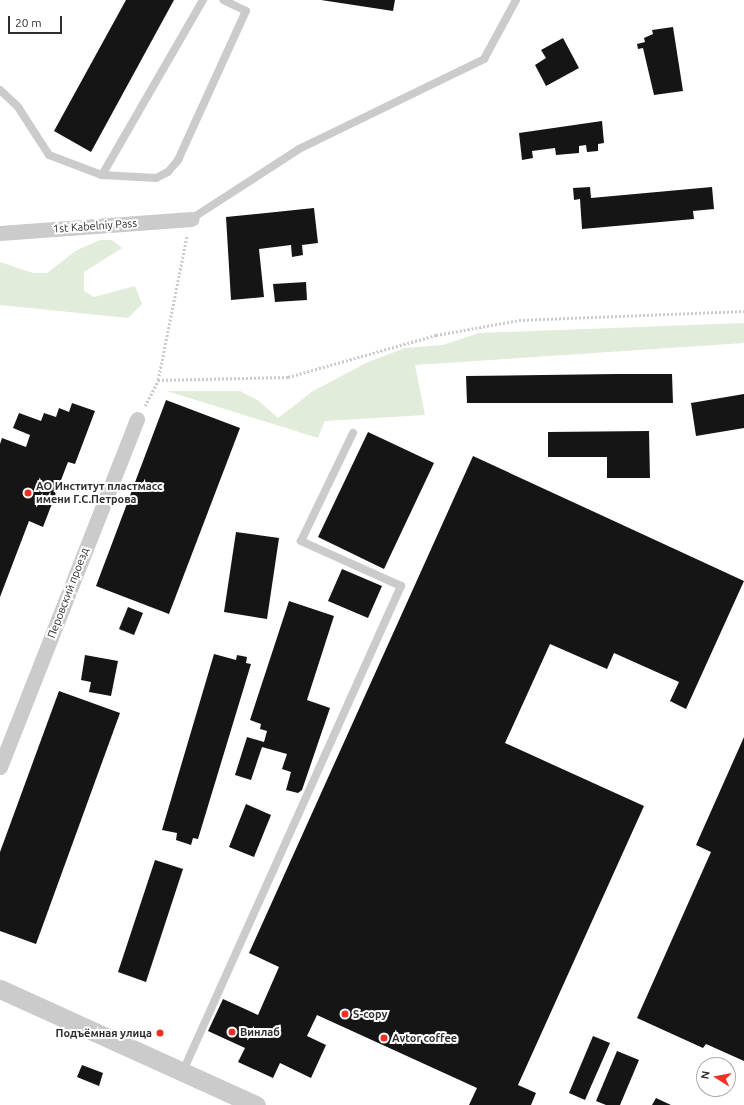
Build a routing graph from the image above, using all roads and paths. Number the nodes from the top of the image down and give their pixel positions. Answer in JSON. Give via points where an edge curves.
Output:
{"nodes":[{"id":1,"x":203,"y":0,"type":"edge"},
{"id":2,"x":223,"y":0,"type":"edge"},
{"id":3,"x":516,"y":0,"type":"edge"},
{"id":4,"x":0,"y":90,"type":"edge"},
{"id":5,"x":102,"y":175,"type":"junction"},
{"id":6,"x":191,"y":219,"type":"junction"},
{"id":7,"x":0,"y":233,"type":"edge"},
{"id":8,"x":744,"y":311,"type":"edge"},
{"id":9,"x":158,"y":380,"type":"junction"},
{"id":10,"x":137,"y":419,"type":"joint"},
{"id":11,"x":353,"y":433,"type":"dead end"},
{"id":12,"x":0,"y":766,"type":"edge"},
{"id":13,"x":0,"y":990,"type":"edge"},
{"id":14,"x":183,"y":1071,"type":"junction"},
{"id":15,"x":256,"y":1105,"type":"edge"}],
"edges":[{"from":1,"to":5,"type":"lane"},
{"from":2,"to":5,"type":"lane","via":[[246,11],[178,160],[168,172],[156,178]]},
{"from":3,"to":6,"type":"lane","via":[[484,59],[299,149]]},
{"from":4,"to":5,"type":"lane","via":[[18,107],[49,155]]},
{"from":6,"to":7,"type":"street","name":"1st Kabelniy Pass"},
{"from":6,"to":9,"type":"path"},
{"from":8,"to":9,"type":"path","via":[[519,320],[436,336],[288,377]]},
{"from":9,"to":10,"type":"path"},
{"from":10,"to":12,"type":"street","name":"Перовский проезд"},
{"from":11,"to":14,"type":"lane","via":[[301,541],[401,586]]},
{"from":13,"to":14,"type":"street"},
{"from":14,"to":15,"type":"street"}]}
